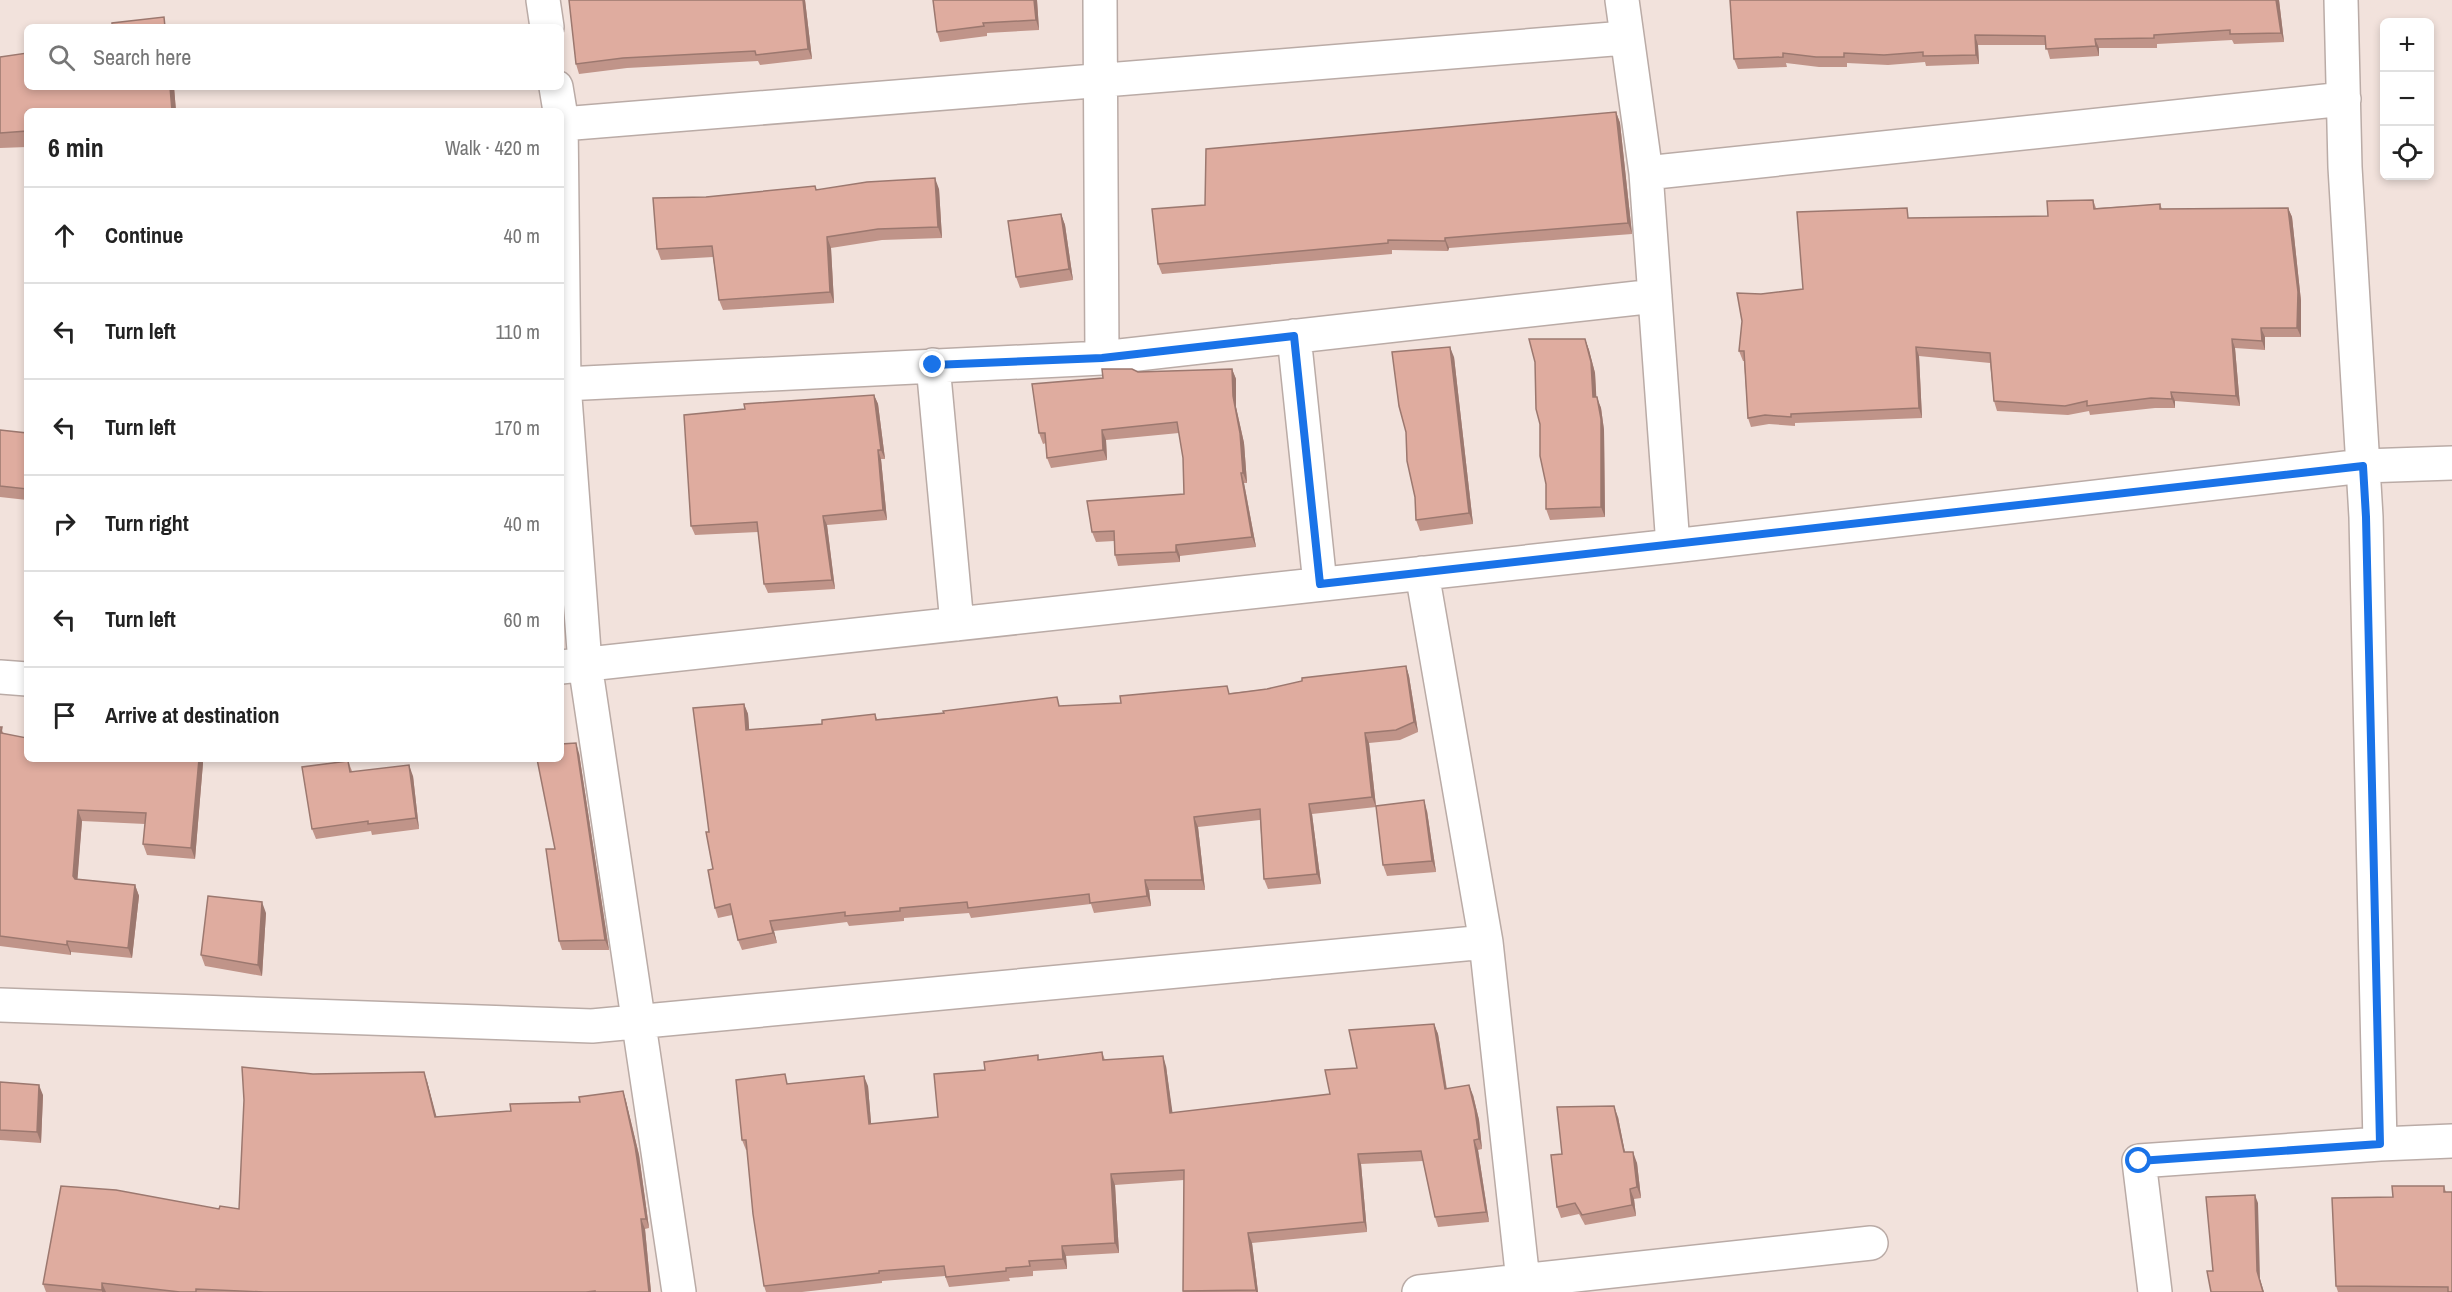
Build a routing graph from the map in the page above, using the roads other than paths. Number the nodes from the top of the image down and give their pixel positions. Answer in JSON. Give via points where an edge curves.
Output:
{"nodes":[{"id":1,"x":543,"y":0,"type":"edge"},
{"id":2,"x":1100,"y":0,"type":"edge"},
{"id":3,"x":1622,"y":0,"type":"edge"},
{"id":4,"x":2341,"y":0,"type":"edge"},
{"id":5,"x":547,"y":24,"type":"edge"},
{"id":6,"x":1625,"y":38,"type":"junction"},
{"id":7,"x":1102,"y":80,"type":"junction"},
{"id":8,"x":556,"y":90,"type":"edge"},
{"id":9,"x":2344,"y":99,"type":"junction"},
{"id":10,"x":560,"y":108,"type":"edge"},
{"id":11,"x":564,"y":117,"type":"edge"},
{"id":12,"x":1646,"y":173,"type":"junction"},
{"id":13,"x":1655,"y":296,"type":"junction"},
{"id":14,"x":1294,"y":336,"type":"junction"},
{"id":15,"x":1102,"y":358,"type":"junction"},
{"id":16,"x":933,"y":365,"type":"junction"},
{"id":17,"x":564,"y":384,"type":"joint"},
{"id":18,"x":2452,"y":463,"type":"edge"},
{"id":19,"x":2363,"y":466,"type":"junction"},
{"id":20,"x":1673,"y":546,"type":"junction"},
{"id":21,"x":1422,"y":573,"type":"junction"},
{"id":22,"x":1320,"y":584,"type":"junction"},
{"id":23,"x":957,"y":624,"type":"junction"},
{"id":24,"x":573,"y":666,"type":"edge"},
{"id":25,"x":0,"y":676,"type":"edge"},
{"id":26,"x":24,"y":679,"type":"edge"},
{"id":27,"x":1486,"y":942,"type":"junction"},
{"id":28,"x":0,"y":1005,"type":"edge"},
{"id":29,"x":639,"y":1021,"type":"junction"},
{"id":30,"x":2452,"y":1141,"type":"edge"},
{"id":31,"x":2380,"y":1144,"type":"junction"},
{"id":32,"x":1871,"y":1243,"type":"dead end"},
{"id":33,"x":1523,"y":1281,"type":"junction"},
{"id":34,"x":679,"y":1292,"type":"edge"},
{"id":35,"x":1419,"y":1292,"type":"edge"},
{"id":36,"x":2155,"y":1292,"type":"edge"}],
"edges":[{"from":1,"to":5,"type":"street"},
{"from":2,"to":7,"type":"street"},
{"from":3,"to":6,"type":"street"},
{"from":4,"to":9,"type":"street"},
{"from":6,"to":7,"type":"street"},
{"from":6,"to":12,"type":"street"},
{"from":7,"to":11,"type":"street"},
{"from":7,"to":15,"type":"street"},
{"from":8,"to":10,"type":"street"},
{"from":9,"to":12,"type":"street"},
{"from":9,"to":19,"type":"street"},
{"from":12,"to":13,"type":"street"},
{"from":13,"to":14,"type":"street"},
{"from":13,"to":20,"type":"street"},
{"from":14,"to":15,"type":"street"},
{"from":14,"to":22,"type":"street"},
{"from":15,"to":16,"type":"street"},
{"from":16,"to":17,"type":"street"},
{"from":16,"to":23,"type":"street"},
{"from":17,"to":24,"type":"street"},
{"from":18,"to":19,"type":"street"},
{"from":19,"to":20,"type":"street"},
{"from":19,"to":31,"type":"street"},
{"from":20,"to":21,"type":"street"},
{"from":21,"to":22,"type":"street"},
{"from":21,"to":27,"type":"street"},
{"from":22,"to":23,"type":"street"},
{"from":23,"to":24,"type":"street"},
{"from":24,"to":29,"type":"street"},
{"from":25,"to":26,"type":"street"},
{"from":27,"to":29,"type":"street"},
{"from":27,"to":33,"type":"street"},
{"from":28,"to":29,"type":"street","via":[[592,1026]]},
{"from":29,"to":34,"type":"street"},
{"from":30,"to":31,"type":"street"},
{"from":31,"to":36,"type":"street","via":[[2139,1161]]},
{"from":32,"to":33,"type":"street"},
{"from":33,"to":35,"type":"street"}]}
